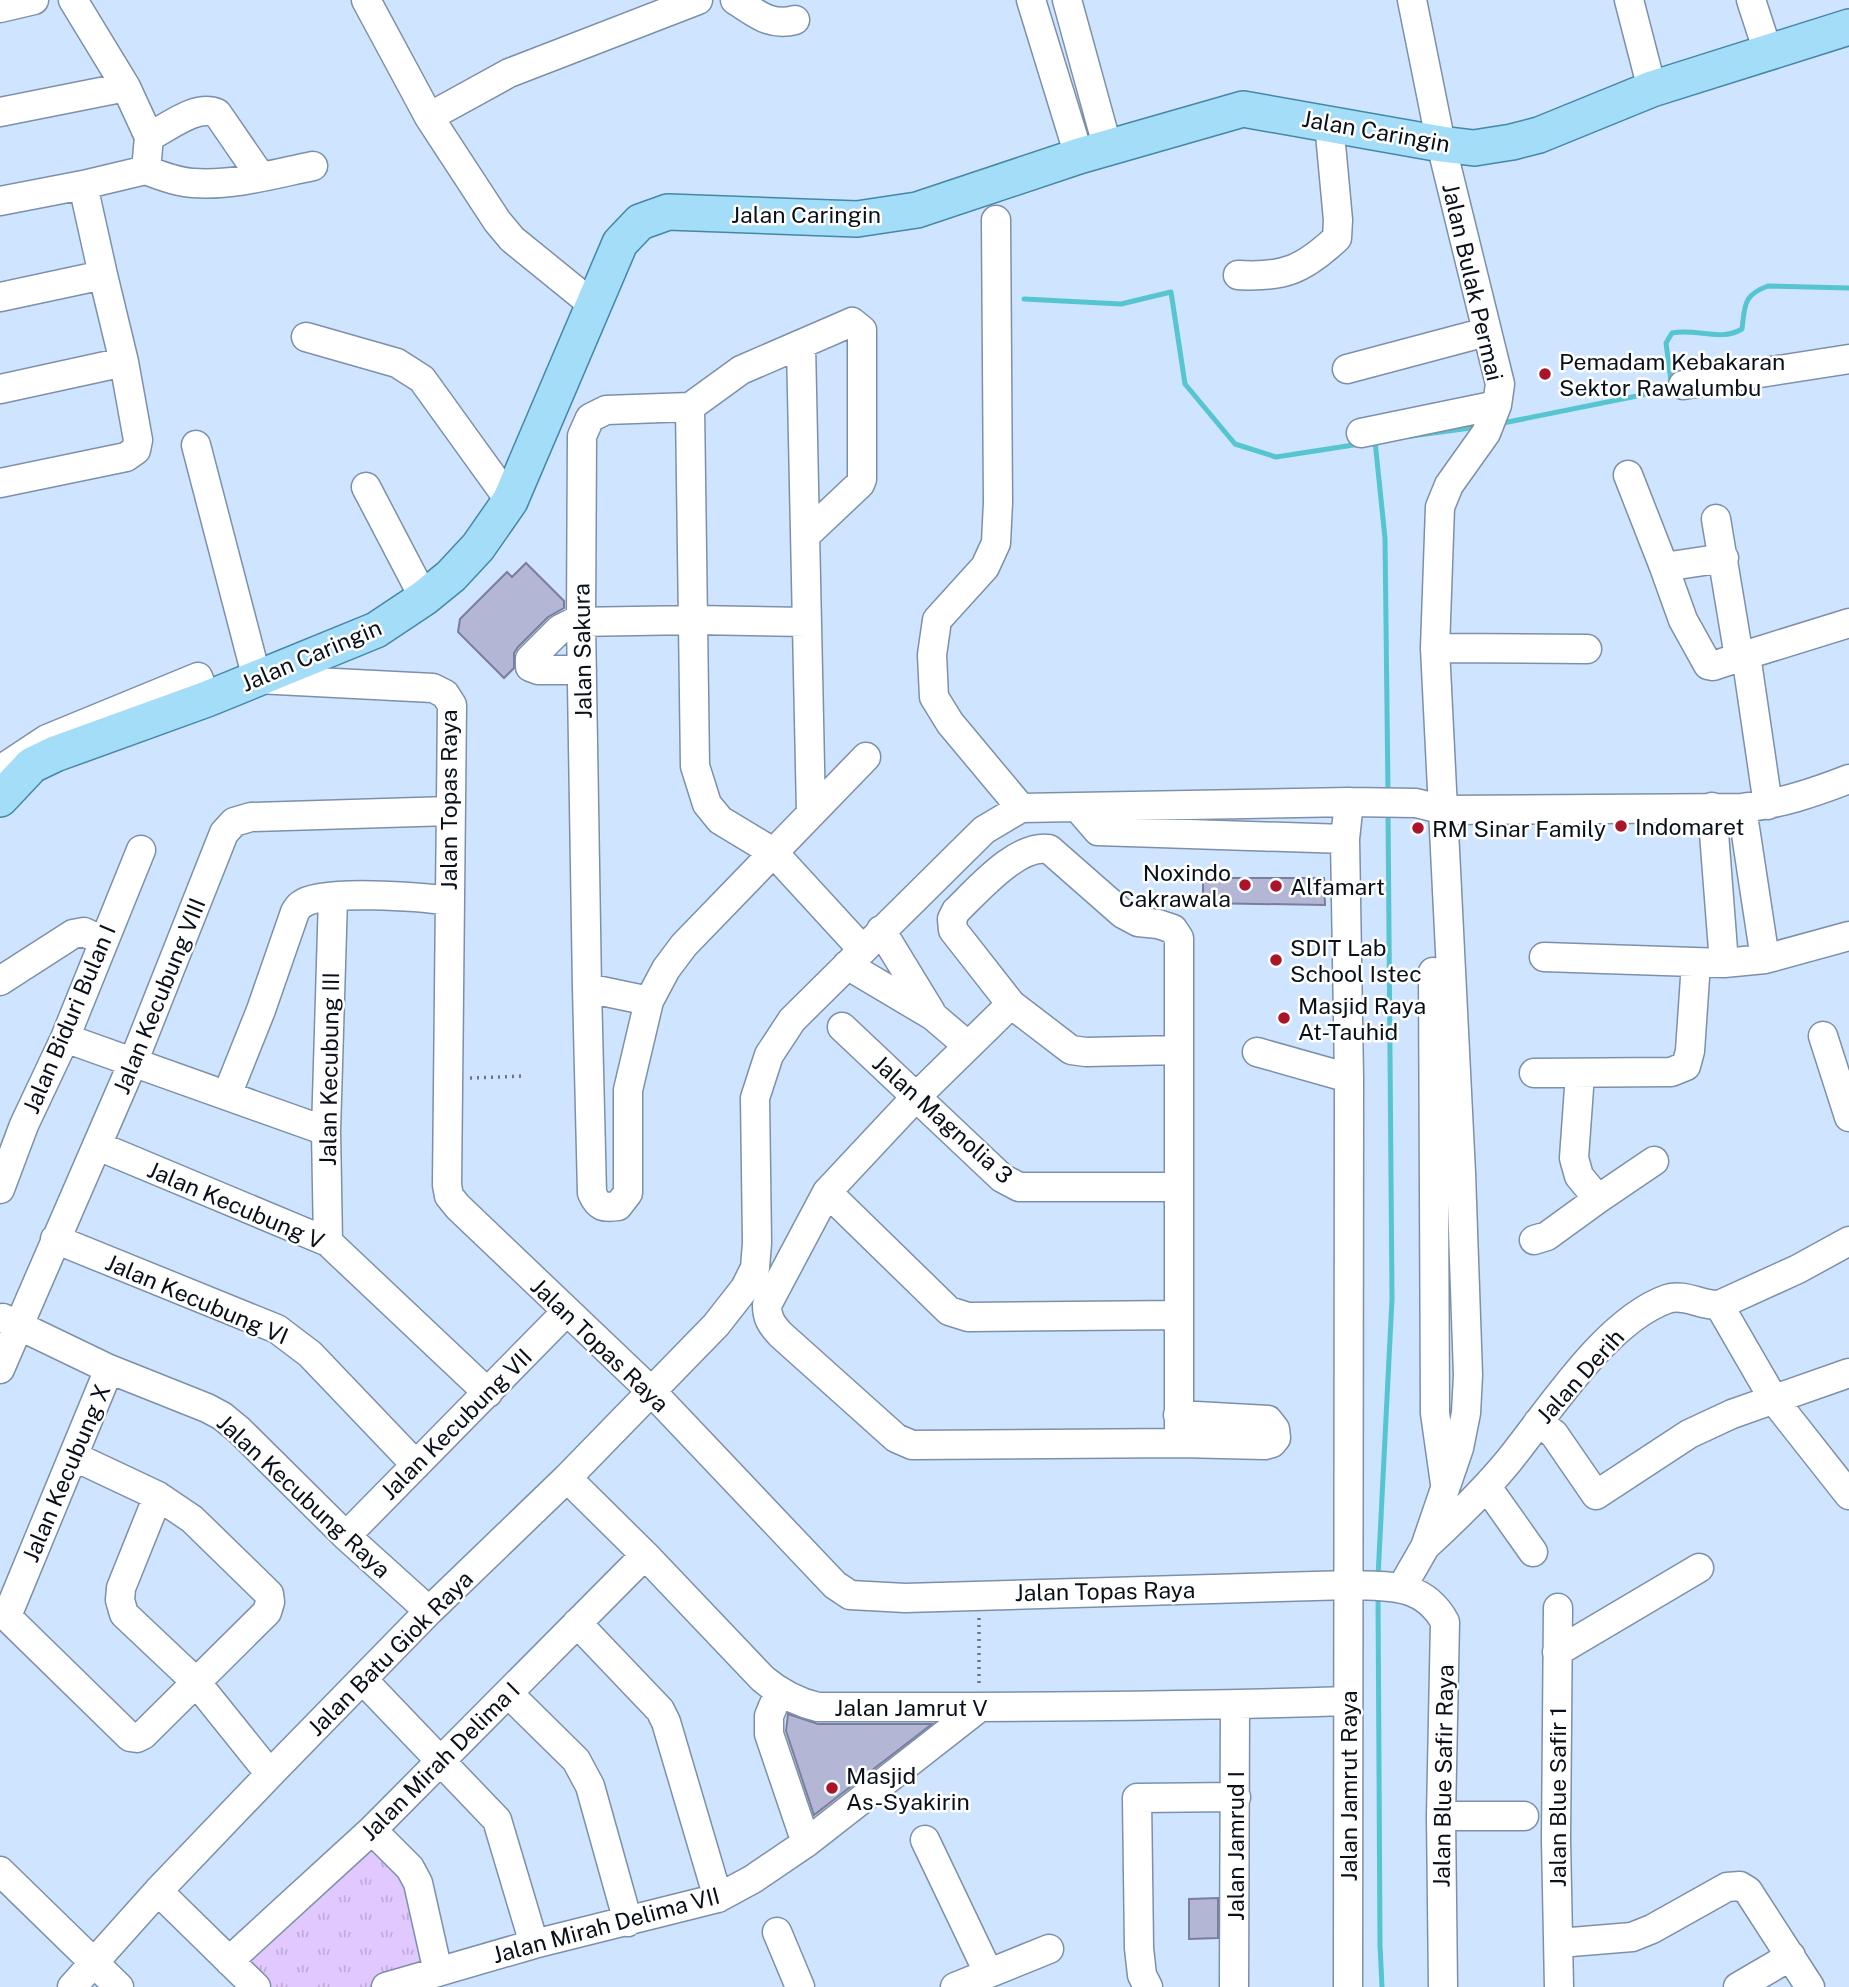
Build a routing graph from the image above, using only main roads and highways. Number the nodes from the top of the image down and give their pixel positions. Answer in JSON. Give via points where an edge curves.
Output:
{"nodes":[{"id":1,"x":1849,"y":27,"type":"edge"},
{"id":2,"x":0,"y":799,"type":"edge"}],
"edges":[{"from":1,"to":2,"type":"main road","name":"Jalan Caringin","via":[[1652,89],[1512,142],[1474,148],[1441,144],[1244,109],[917,210],[857,219],[668,212],[640,222],[620,243],[510,501],[451,576],[376,630],[32,765]]}]}
